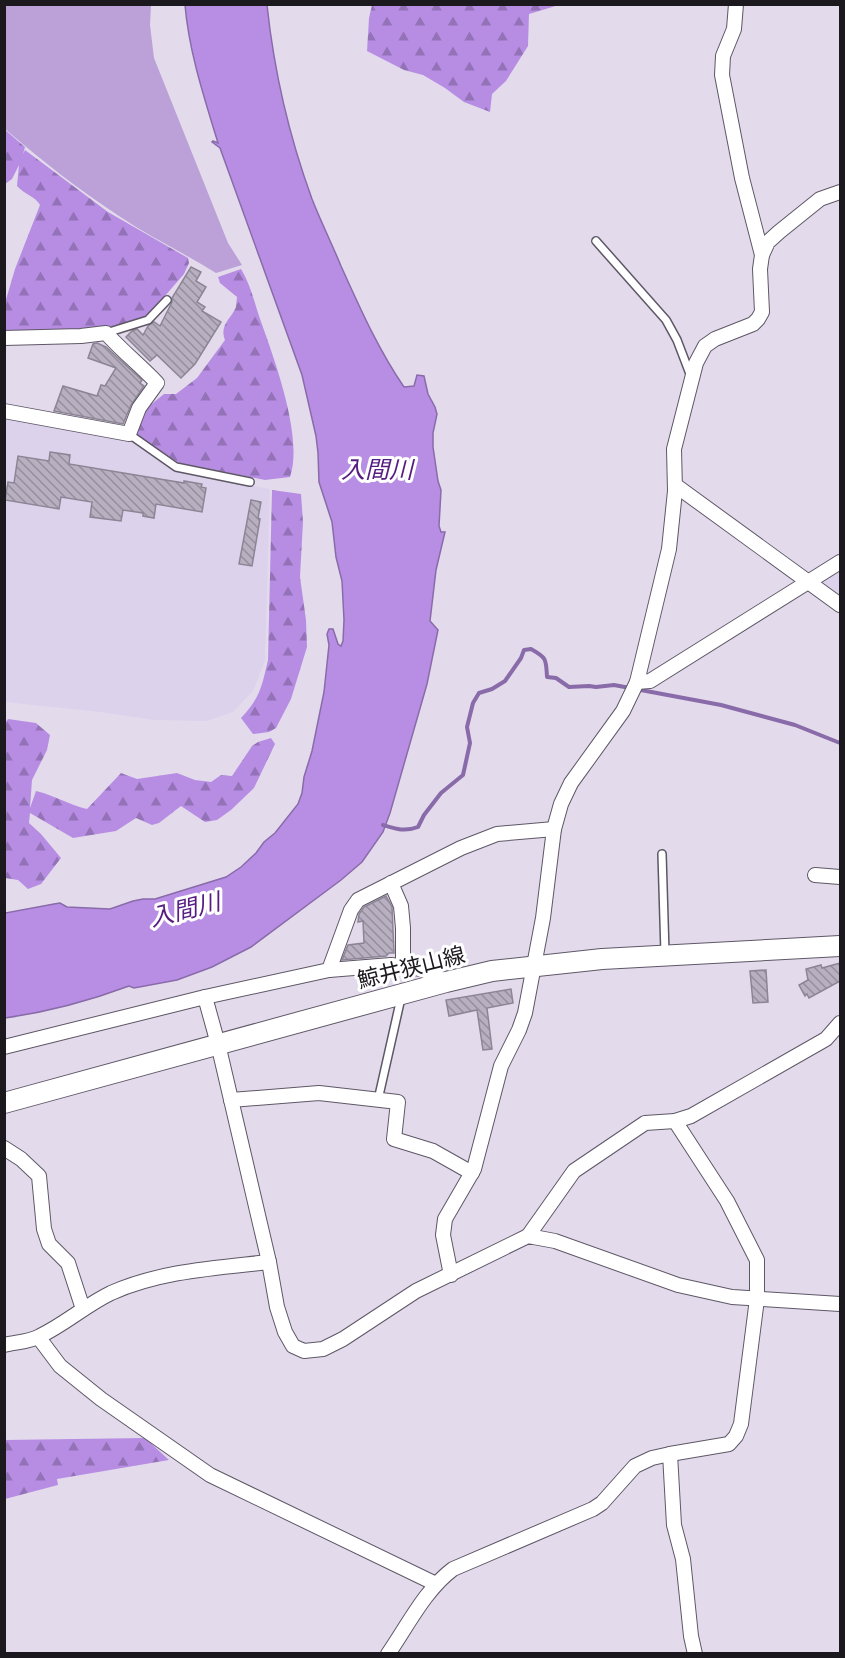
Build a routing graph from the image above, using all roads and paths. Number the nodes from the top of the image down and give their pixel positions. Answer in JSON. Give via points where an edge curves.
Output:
{"nodes":[{"id":1,"x":736,"y":4,"type":"edge"},
{"id":2,"x":840,"y":192,"type":"edge"},
{"id":3,"x":596,"y":241,"type":"dead end"},
{"id":4,"x":762,"y":255,"type":"junction"},
{"id":5,"x":167,"y":300,"type":"dead end"},
{"id":6,"x":106,"y":333,"type":"junction"},
{"id":7,"x":4,"y":338,"type":"edge"},
{"id":8,"x":691,"y":376,"type":"junction"},
{"id":9,"x":4,"y":411,"type":"edge"},
{"id":10,"x":129,"y":434,"type":"junction"},
{"id":11,"x":250,"y":482,"type":"dead end"},
{"id":12,"x":675,"y":485,"type":"junction"},
{"id":13,"x":840,"y":562,"type":"edge"},
{"id":14,"x":809,"y":582,"type":"junction"},
{"id":15,"x":840,"y":604,"type":"edge"},
{"id":16,"x":638,"y":682,"type":"junction"},
{"id":17,"x":554,"y":829,"type":"junction"},
{"id":18,"x":662,"y":854,"type":"dead end"},
{"id":19,"x":815,"y":875,"type":"dead end"},
{"id":20,"x":840,"y":877,"type":"edge"},
{"id":21,"x":391,"y":883,"type":"junction"},
{"id":22,"x":840,"y":946,"type":"edge"},
{"id":23,"x":666,"y":956,"type":"junction"},
{"id":24,"x":533,"y":966,"type":"junction"},
{"id":25,"x":403,"y":967,"type":"junction"},
{"id":26,"x":329,"y":970,"type":"junction"},
{"id":27,"x":446,"y":982,"type":"junction"},
{"id":28,"x":402,"y":994,"type":"junction"},
{"id":29,"x":205,"y":997,"type":"junction"},
{"id":30,"x":840,"y":1023,"type":"edge"},
{"id":31,"x":826,"y":1038,"type":"junction"},
{"id":32,"x":840,"y":1041,"type":"edge"},
{"id":33,"x":218,"y":1044,"type":"junction"},
{"id":34,"x":4,"y":1047,"type":"edge"},
{"id":35,"x":378,"y":1100,"type":"junction"},
{"id":36,"x":231,"y":1101,"type":"junction"},
{"id":37,"x":4,"y":1103,"type":"edge"},
{"id":38,"x":675,"y":1121,"type":"junction"},
{"id":39,"x":4,"y":1148,"type":"edge"},
{"id":40,"x":472,"y":1173,"type":"junction"},
{"id":41,"x":528,"y":1236,"type":"junction"},
{"id":42,"x":268,"y":1262,"type":"junction"},
{"id":43,"x":451,"y":1275,"type":"junction"},
{"id":44,"x":757,"y":1299,"type":"junction"},
{"id":45,"x":840,"y":1304,"type":"edge"},
{"id":46,"x":83,"y":1309,"type":"junction"},
{"id":47,"x":39,"y":1338,"type":"junction"},
{"id":48,"x":4,"y":1345,"type":"edge"},
{"id":49,"x":670,"y":1454,"type":"junction"},
{"id":50,"x":436,"y":1584,"type":"junction"},
{"id":51,"x":388,"y":1653,"type":"edge"},
{"id":52,"x":695,"y":1653,"type":"edge"}],
"edges":[{"from":1,"to":4,"type":"street","via":[[722,75]]},
{"from":2,"to":4,"type":"street","via":[[820,199],[768,242]]},
{"from":3,"to":8,"type":"lane","via":[[666,320]]},
{"from":4,"to":8,"type":"street","via":[[762,312],[758,319],[705,346]]},
{"from":5,"to":6,"type":"lane","via":[[148,320]]},
{"from":6,"to":7,"type":"street"},
{"from":6,"to":10,"type":"street","via":[[157,383],[139,408]]},
{"from":8,"to":12,"type":"street","via":[[674,449]]},
{"from":9,"to":10,"type":"street"},
{"from":10,"to":11,"type":"lane","via":[[176,466]]},
{"from":12,"to":14,"type":"street"},
{"from":12,"to":16,"type":"street","via":[[669,549]]},
{"from":13,"to":14,"type":"street"},
{"from":14,"to":15,"type":"street"},
{"from":14,"to":16,"type":"street","via":[[650,681]]},
{"from":16,"to":17,"type":"street","via":[[623,711],[571,783]]},
{"from":17,"to":21,"type":"street","via":[[497,834]]},
{"from":17,"to":24,"type":"street"},
{"from":18,"to":23,"type":"lane"},
{"from":19,"to":20,"type":"street"},
{"from":21,"to":25,"type":"street","via":[[401,906]]},
{"from":21,"to":26,"type":"street","via":[[357,900]]},
{"from":22,"to":23,"type":"main road","name":"鯨井狭山線"},
{"from":23,"to":24,"type":"main road","name":"鯨井狭山線"},
{"from":24,"to":27,"type":"main road","name":"鯨井狭山線"},
{"from":24,"to":40,"type":"street","via":[[525,1013],[501,1066]]},
{"from":25,"to":26,"type":"street"},
{"from":25,"to":27,"type":"street","via":[[422,969]]},
{"from":26,"to":29,"type":"street"},
{"from":27,"to":28,"type":"main road","name":"鯨井狭山線"},
{"from":28,"to":33,"type":"main road","name":"鯨井狭山線"},
{"from":28,"to":35,"type":"lane"},
{"from":29,"to":33,"type":"street"},
{"from":29,"to":34,"type":"street"},
{"from":30,"to":31,"type":"street"},
{"from":31,"to":32,"type":"street"},
{"from":31,"to":38,"type":"street","via":[[691,1116]]},
{"from":33,"to":36,"type":"street"},
{"from":33,"to":37,"type":"main road","name":"鯨井狭山線"},
{"from":35,"to":36,"type":"street","via":[[319,1093]]},
{"from":35,"to":40,"type":"street","via":[[398,1102],[394,1138],[433,1151]]},
{"from":36,"to":42,"type":"street"},
{"from":38,"to":41,"type":"street","via":[[645,1123],[574,1171]]},
{"from":38,"to":44,"type":"street","via":[[727,1201],[757,1260]]},
{"from":39,"to":46,"type":"street","via":[[39,1176],[44,1229],[49,1244],[68,1263]]},
{"from":40,"to":43,"type":"street","via":[[445,1219],[443,1235]]},
{"from":41,"to":43,"type":"street"},
{"from":41,"to":44,"type":"street","via":[[555,1241],[678,1285]]},
{"from":42,"to":43,"type":"street","via":[[285,1332],[293,1346],[304,1351],[323,1349],[344,1339],[416,1291]]},
{"from":42,"to":46,"type":"street","via":[[193,1270],[142,1282]]},
{"from":44,"to":45,"type":"street"},
{"from":44,"to":49,"type":"street","via":[[741,1424],[736,1436],[729,1444]]},
{"from":46,"to":47,"type":"street"},
{"from":47,"to":48,"type":"street"},
{"from":47,"to":50,"type":"street","via":[[60,1366],[93,1393],[210,1475]]},
{"from":49,"to":50,"type":"street","via":[[635,1466],[602,1503],[585,1514],[453,1569]]},
{"from":49,"to":52,"type":"street","via":[[674,1525],[683,1559]]},
{"from":50,"to":51,"type":"street"}]}
